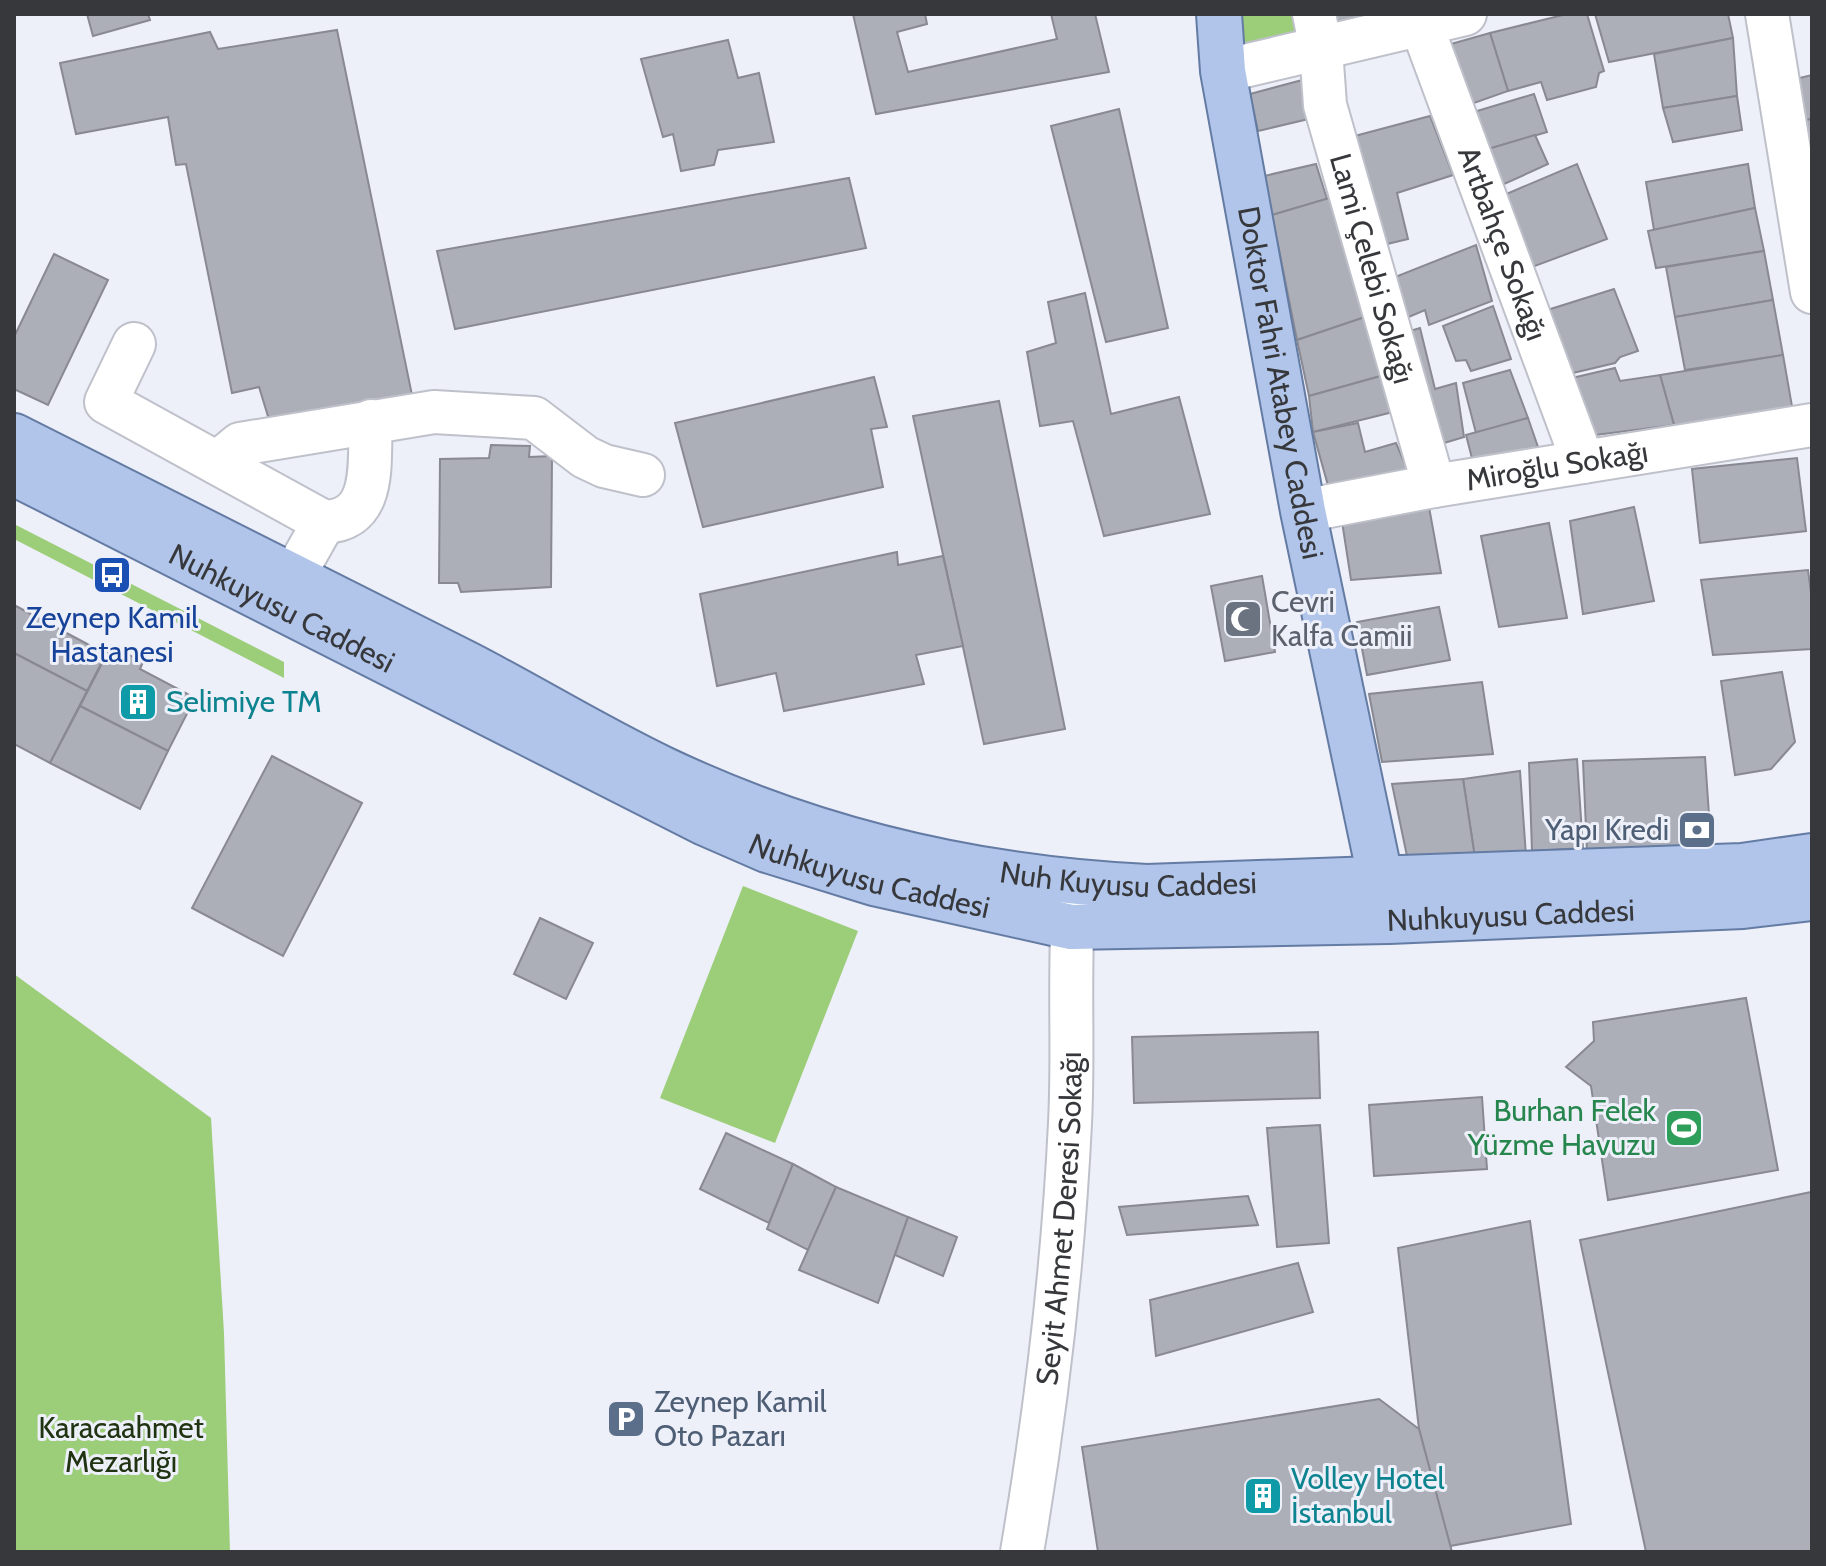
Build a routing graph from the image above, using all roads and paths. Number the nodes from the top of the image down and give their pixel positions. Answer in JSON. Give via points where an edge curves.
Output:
{"nodes":[{"id":1,"x":1198,"y":14,"type":"edge"},
{"id":2,"x":1219,"y":14,"type":"edge"},
{"id":3,"x":1465,"y":14,"type":"edge"},
{"id":4,"x":1767,"y":14,"type":"edge"},
{"id":5,"x":1421,"y":24,"type":"junction"},
{"id":6,"x":1317,"y":32,"type":"edge"},
{"id":7,"x":1223,"y":71,"type":"junction"},
{"id":8,"x":1812,"y":292,"type":"edge"},
{"id":9,"x":134,"y":344,"type":"dead end"},
{"id":10,"x":371,"y":421,"type":"junction"},
{"id":11,"x":1812,"y":425,"type":"edge"},
{"id":12,"x":14,"y":436,"type":"edge"},
{"id":13,"x":1583,"y":462,"type":"junction"},
{"id":14,"x":217,"y":463,"type":"junction"},
{"id":15,"x":14,"y":473,"type":"edge"},
{"id":16,"x":643,"y":475,"type":"dead end"},
{"id":17,"x":1434,"y":486,"type":"junction"},
{"id":18,"x":1303,"y":511,"type":"junction"},
{"id":19,"x":324,"y":522,"type":"junction"},
{"id":20,"x":293,"y":577,"type":"junction"},
{"id":21,"x":1812,"y":856,"type":"edge"},
{"id":22,"x":1075,"y":883,"type":"junction"},
{"id":23,"x":1812,"y":898,"type":"edge"},
{"id":24,"x":1386,"y":901,"type":"junction"},
{"id":25,"x":1071,"y":927,"type":"junction"},
{"id":26,"x":1022,"y":1552,"type":"edge"}],
"edges":[{"from":1,"to":7,"type":"main road","name":"Doktor Fahri Atabey Caddesi"},
{"from":2,"to":7,"type":"main road","name":"Doktor Fahri Atabey Caddesi"},
{"from":3,"to":5,"type":"street"},
{"from":4,"to":8,"type":"street"},
{"from":5,"to":6,"type":"street"},
{"from":5,"to":13,"type":"street","name":"Artbahçe Sokağı"},
{"from":6,"to":7,"type":"street"},
{"from":6,"to":17,"type":"street","name":"Lami Çelebi Sokağı","via":[[1325,105]]},
{"from":7,"to":18,"type":"main road","name":"Doktor Fahri Atabey Caddesi"},
{"from":9,"to":14,"type":"street","via":[[106,402]]},
{"from":10,"to":14,"type":"street","via":[[240,444]]},
{"from":10,"to":16,"type":"street","via":[[434,412],[534,418],[585,457]]},
{"from":10,"to":19,"type":"street","via":[[366,494],[346,518]]},
{"from":11,"to":13,"type":"street","name":"Miroğlu Sokağı"},
{"from":12,"to":20,"type":"main road","name":"Nuh Kuyusu Caddesi"},
{"from":13,"to":17,"type":"street","name":"Miroğlu Sokağı"},
{"from":14,"to":19,"type":"street"},
{"from":15,"to":25,"type":"main road","name":"Nuhkuyusu Caddesi","via":[[650,796],[767,850],[874,883]]},
{"from":17,"to":18,"type":"street","name":"Miroğlu Sokağı"},
{"from":18,"to":24,"type":"main road","name":"Doktor Fahri Atabey Caddesi"},
{"from":19,"to":20,"type":"street"},
{"from":20,"to":22,"type":"main road","name":"Nuh Kuyusu Caddesi","via":[[664,769],[781,818],[918,858]]},
{"from":21,"to":24,"type":"main road","name":"Nuh Kuyusu Caddesi"},
{"from":22,"to":24,"type":"main road","name":"Nuh Kuyusu Caddesi"},
{"from":22,"to":25,"type":"street","name":"Seyit Ahmet Deresi Sokağı"},
{"from":23,"to":24,"type":"main road","name":"Nuhkuyusu Caddesi","via":[[1743,906]]},
{"from":24,"to":25,"type":"main road","name":"Nuhkuyusu Caddesi"},
{"from":25,"to":26,"type":"street","name":"Seyit Ahmet Deresi Sokağı","via":[[1069,1136],[1040,1434]]}]}
